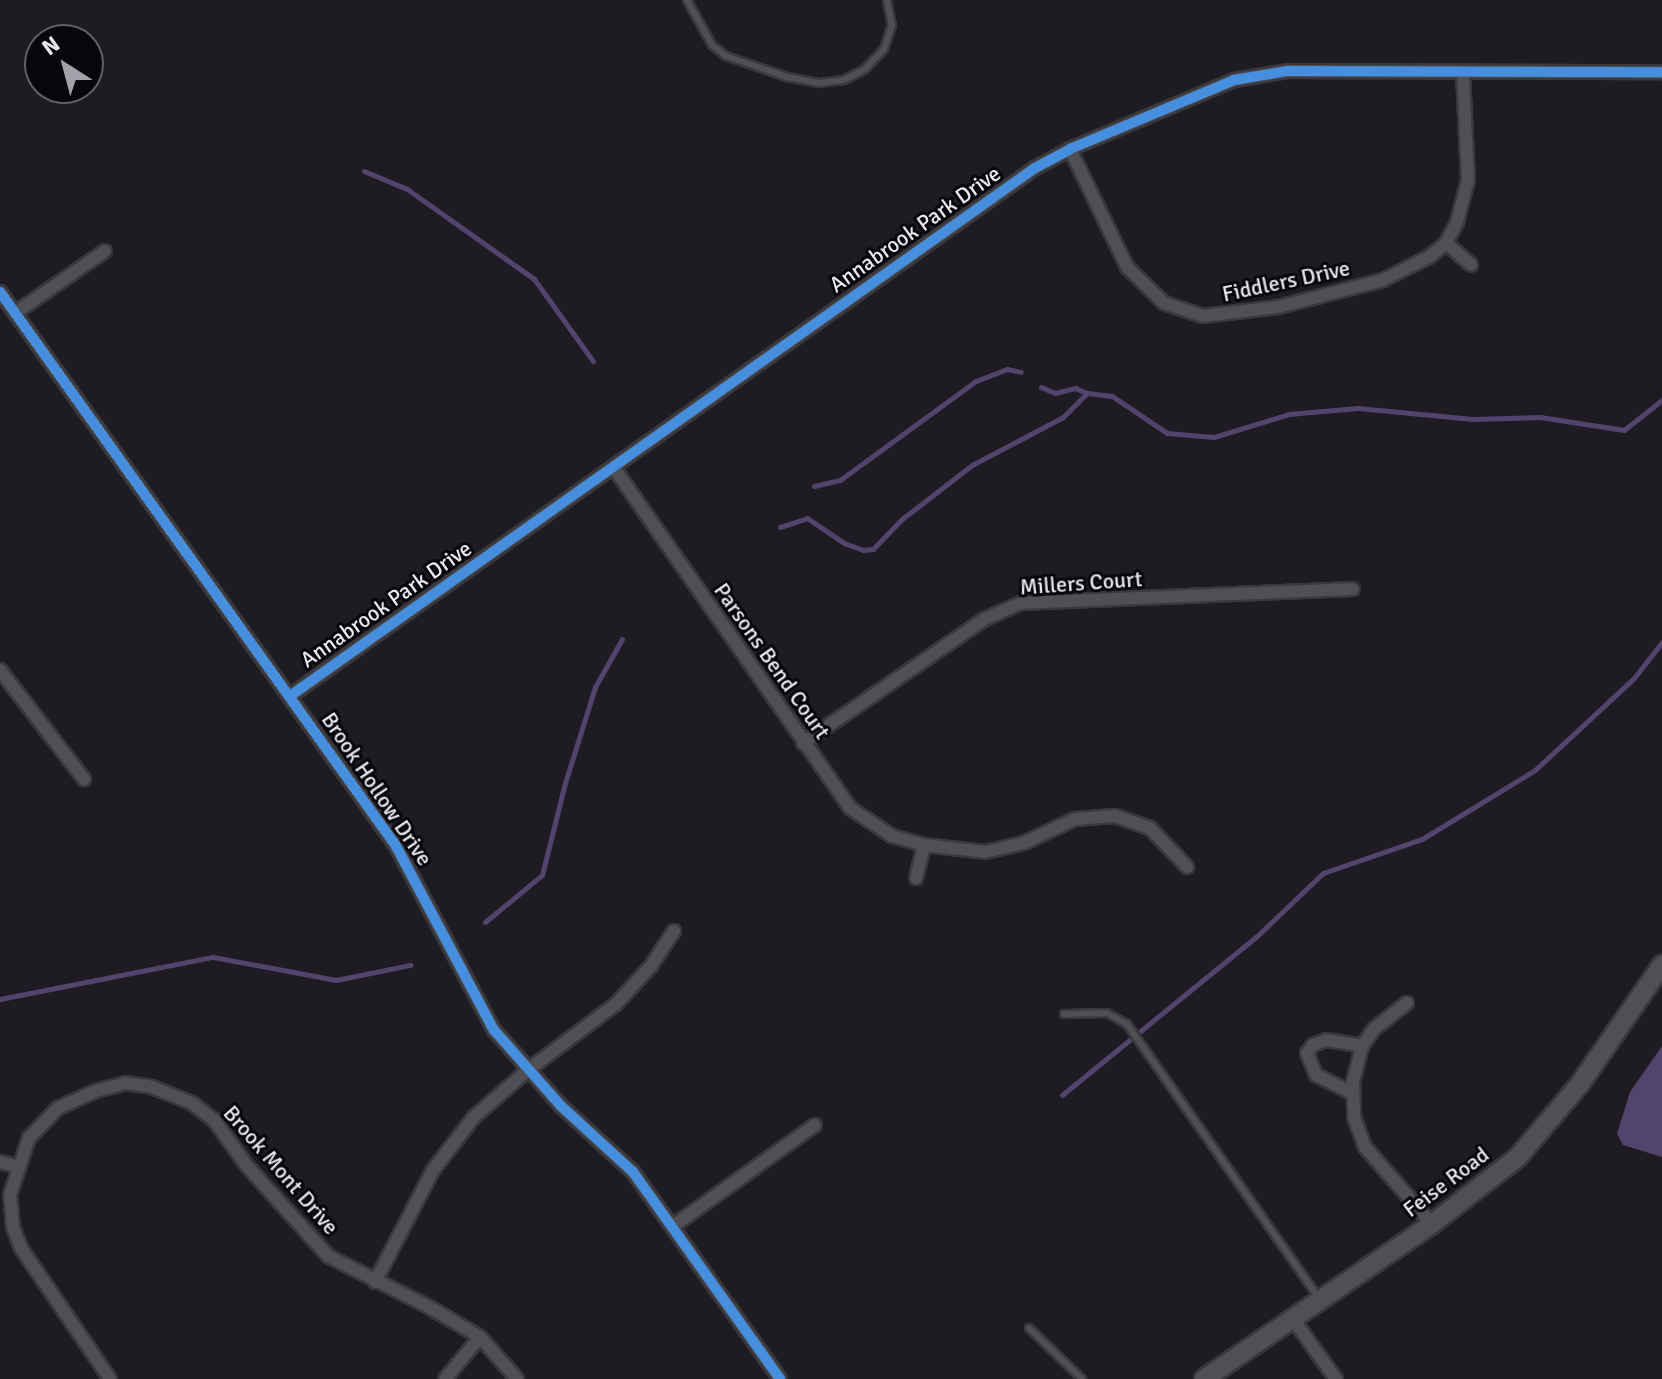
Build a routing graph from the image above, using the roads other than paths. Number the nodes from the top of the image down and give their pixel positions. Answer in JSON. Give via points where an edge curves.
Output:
{"nodes":[{"id":1,"x":687,"y":0,"type":"edge"},
{"id":2,"x":887,"y":0,"type":"edge"},
{"id":3,"x":1662,"y":72,"type":"edge"},
{"id":4,"x":1463,"y":74,"type":"junction"},
{"id":5,"x":1070,"y":149,"type":"junction"},
{"id":6,"x":1446,"y":243,"type":"junction"},
{"id":7,"x":105,"y":251,"type":"dead end"},
{"id":8,"x":1471,"y":265,"type":"dead end"},
{"id":9,"x":0,"y":292,"type":"edge"},
{"id":10,"x":15,"y":313,"type":"junction"},
{"id":11,"x":614,"y":468,"type":"junction"},
{"id":12,"x":1353,"y":589,"type":"dead end"},
{"id":13,"x":0,"y":670,"type":"edge"},
{"id":14,"x":290,"y":696,"type":"junction"},
{"id":15,"x":803,"y":743,"type":"junction"},
{"id":16,"x":84,"y":779,"type":"dead end"},
{"id":17,"x":924,"y":845,"type":"junction"},
{"id":18,"x":1187,"y":867,"type":"dead end"},
{"id":19,"x":916,"y":878,"type":"dead end"},
{"id":20,"x":674,"y":931,"type":"dead end"},
{"id":21,"x":1662,"y":965,"type":"edge"},
{"id":22,"x":1656,"y":988,"type":"edge"},
{"id":23,"x":1407,"y":1003,"type":"dead end"},
{"id":24,"x":1064,"y":1014,"type":"dead end"},
{"id":25,"x":1362,"y":1046,"type":"junction"},
{"id":26,"x":528,"y":1070,"type":"junction"},
{"id":27,"x":1352,"y":1093,"type":"junction"},
{"id":28,"x":815,"y":1125,"type":"dead end"},
{"id":29,"x":0,"y":1162,"type":"edge"},
{"id":30,"x":16,"y":1166,"type":"junction"},
{"id":31,"x":1432,"y":1224,"type":"junction"},
{"id":32,"x":673,"y":1226,"type":"junction"},
{"id":33,"x":375,"y":1282,"type":"junction"},
{"id":34,"x":1320,"y":1299,"type":"junction"},
{"id":35,"x":1293,"y":1319,"type":"junction"},
{"id":36,"x":1029,"y":1328,"type":"dead end"},
{"id":37,"x":480,"y":1337,"type":"junction"},
{"id":38,"x":110,"y":1379,"type":"edge"},
{"id":39,"x":445,"y":1379,"type":"edge"},
{"id":40,"x":517,"y":1379,"type":"edge"},
{"id":41,"x":780,"y":1379,"type":"edge"},
{"id":42,"x":1082,"y":1379,"type":"edge"},
{"id":43,"x":1204,"y":1379,"type":"edge"},
{"id":44,"x":1336,"y":1379,"type":"edge"}],
"edges":[{"from":1,"to":2,"type":"lane","via":[[712,45],[726,56],[819,83],[844,80],[864,70],[884,49],[892,26]]},
{"from":3,"to":4,"type":"street","name":"Annabrook Park Drive"},
{"from":4,"to":5,"type":"street","name":"Annabrook Park Drive","via":[[1288,71],[1234,80]]},
{"from":4,"to":6,"type":"street","via":[[1468,180]]},
{"from":5,"to":6,"type":"street","name":"Fiddlers Drive","via":[[1127,267],[1164,303],[1203,316],[1278,307],[1383,280]]},
{"from":5,"to":11,"type":"street","name":"Annabrook Park Drive","via":[[1035,168]]},
{"from":6,"to":8,"type":"street"},
{"from":7,"to":10,"type":"street"},
{"from":9,"to":10,"type":"street","name":"Brook Hollow Drive"},
{"from":10,"to":14,"type":"street","name":"Brook Hollow Drive"},
{"from":11,"to":14,"type":"street","name":"Annabrook Park Drive"},
{"from":11,"to":15,"type":"street","name":"Parsons Bend Court"},
{"from":12,"to":15,"type":"street","name":"Millers Court","via":[[1021,603],[985,619]]},
{"from":13,"to":16,"type":"street"},
{"from":14,"to":26,"type":"street","name":"Brook Hollow Drive","via":[[396,846],[473,996]]},
{"from":15,"to":17,"type":"street","name":"Parsons Bend Court","via":[[850,808],[892,836]]},
{"from":17,"to":18,"type":"street","name":"Parsons Bend Court","via":[[985,852],[1024,843],[1075,819],[1115,816],[1150,828]]},
{"from":17,"to":19,"type":"street"},
{"from":20,"to":26,"type":"street","via":[[616,1004]]},
{"from":21,"to":22,"type":"main road","name":"Feise Road"},
{"from":22,"to":31,"type":"main road","name":"Feise Road","via":[[1548,1126],[1487,1184]]},
{"from":23,"to":25,"type":"street","via":[[1374,1029]]},
{"from":24,"to":34,"type":"lane","via":[[1107,1013],[1127,1024]]},
{"from":25,"to":27,"type":"street"},
{"from":25,"to":27,"type":"street","via":[[1326,1040],[1307,1053],[1316,1075]]},
{"from":26,"to":32,"type":"street","name":"Brook Hollow Drive","via":[[633,1172]]},
{"from":26,"to":33,"type":"street","via":[[474,1117],[433,1170]]},
{"from":27,"to":31,"type":"street","via":[[1357,1132],[1365,1147]]},
{"from":28,"to":32,"type":"street"},
{"from":29,"to":30,"type":"street"},
{"from":30,"to":33,"type":"street","name":"Brook Mont Drive","via":[[29,1138],[58,1108],[125,1083],[152,1087],[192,1103],[214,1120],[309,1238],[328,1256]]},
{"from":30,"to":38,"type":"street","name":"Brook Mont Drive","via":[[10,1195],[21,1248]]},
{"from":31,"to":34,"type":"main road","name":"Feise Road"},
{"from":32,"to":41,"type":"street","name":"Brook Hollow Drive"},
{"from":33,"to":37,"type":"street","name":"Brook Mont Drive"},
{"from":34,"to":35,"type":"main road","name":"Feise Road"},
{"from":35,"to":43,"type":"main road","name":"Feise Road"},
{"from":35,"to":44,"type":"street"},
{"from":36,"to":42,"type":"lane"},
{"from":37,"to":39,"type":"street"},
{"from":37,"to":40,"type":"street","name":"Brook Mont Drive"}]}
